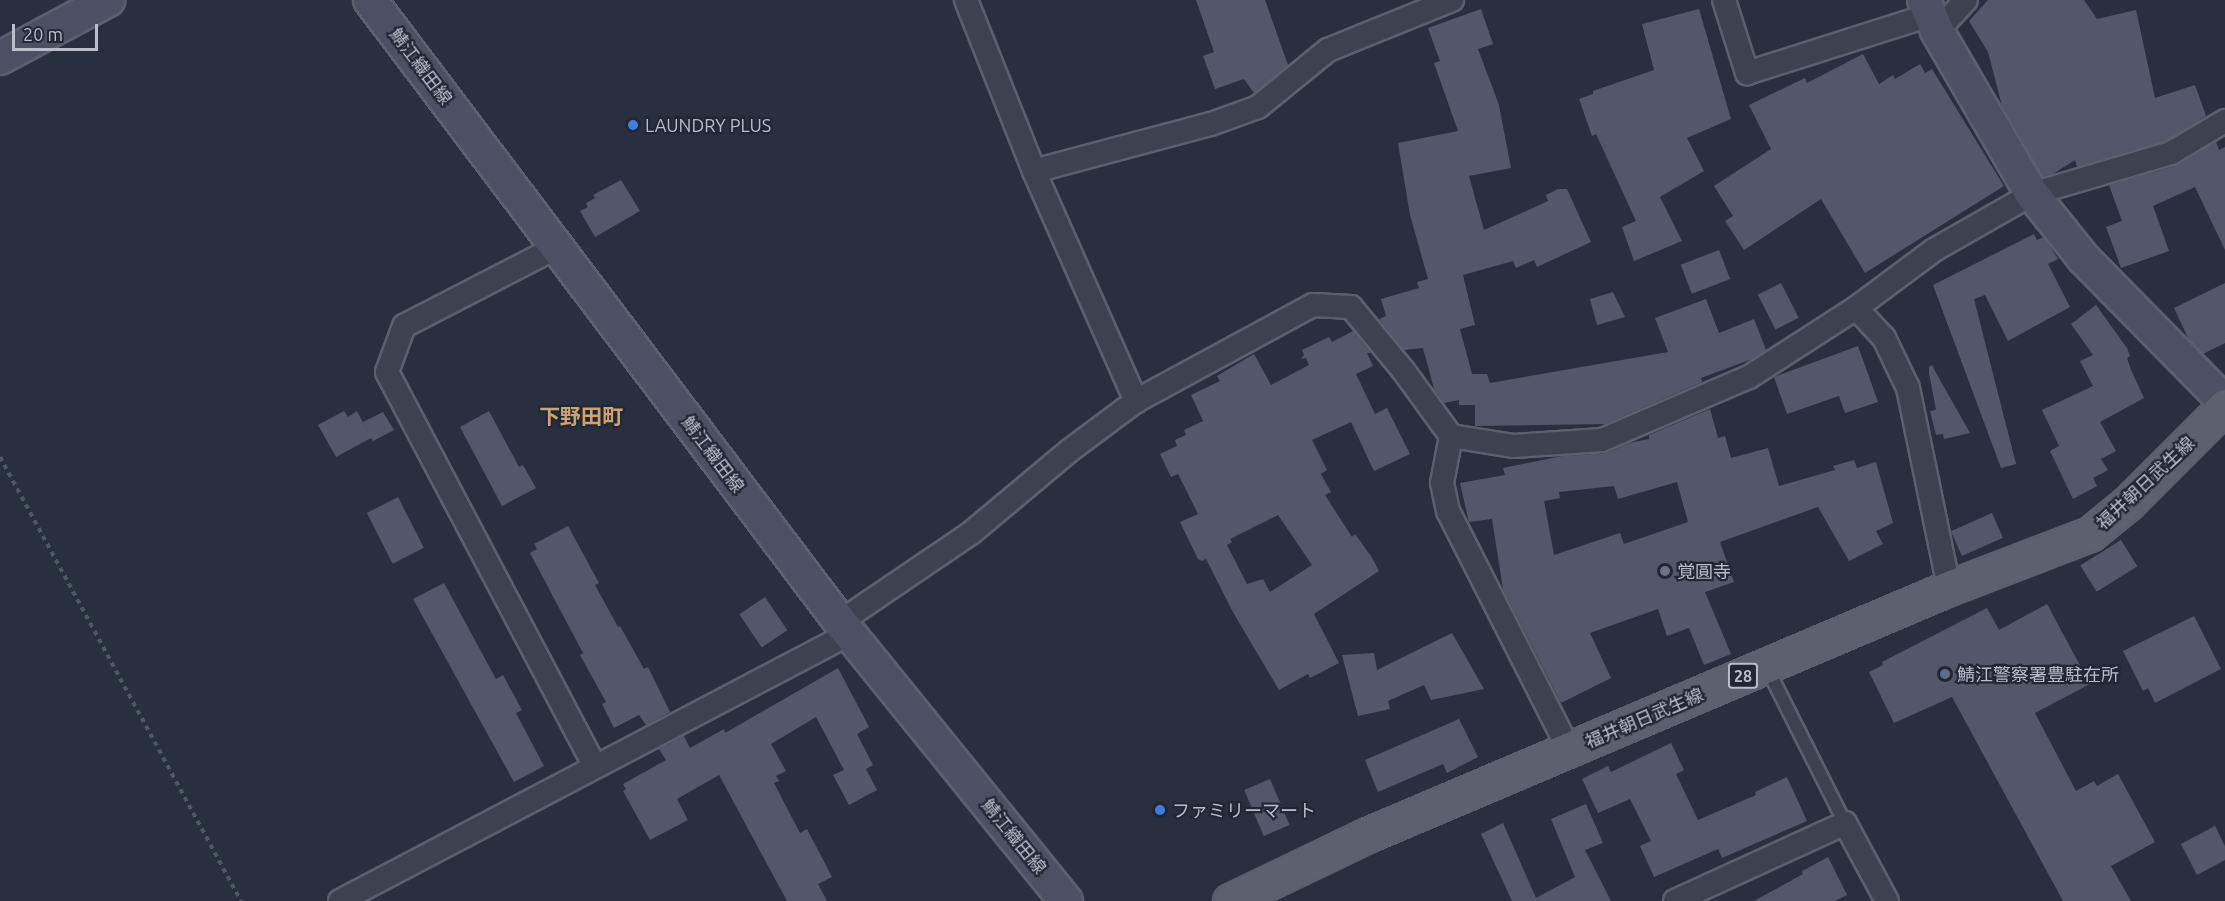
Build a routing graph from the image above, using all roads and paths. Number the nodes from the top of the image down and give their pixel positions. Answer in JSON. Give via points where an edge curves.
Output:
{"nodes":[{"id":1,"x":108,"y":0,"type":"edge"},
{"id":2,"x":370,"y":0,"type":"edge"},
{"id":3,"x":966,"y":0,"type":"edge"},
{"id":4,"x":1452,"y":0,"type":"edge"},
{"id":5,"x":1724,"y":0,"type":"edge"},
{"id":6,"x":1966,"y":0,"type":"edge"},
{"id":7,"x":1930,"y":15,"type":"edge"},
{"id":8,"x":0,"y":58,"type":"edge"},
{"id":9,"x":2225,"y":121,"type":"edge"},
{"id":10,"x":1034,"y":171,"type":"junction"},
{"id":11,"x":2032,"y":194,"type":"junction"},
{"id":12,"x":557,"y":247,"type":"junction"},
{"id":13,"x":1856,"y":308,"type":"junction"},
{"id":14,"x":1136,"y":401,"type":"junction"},
{"id":15,"x":2225,"y":404,"type":"edge"},
{"id":16,"x":1451,"y":436,"type":"junction"},
{"id":17,"x":0,"y":457,"type":"edge"},
{"id":18,"x":1949,"y":588,"type":"junction"},
{"id":19,"x":840,"y":622,"type":"junction"},
{"id":20,"x":1766,"y":666,"type":"junction"},
{"id":21,"x":1569,"y":749,"type":"junction"},
{"id":22,"x":595,"y":767,"type":"junction"},
{"id":23,"x":1845,"y":823,"type":"junction"},
{"id":24,"x":241,"y":901,"type":"edge"},
{"id":25,"x":339,"y":901,"type":"edge"},
{"id":26,"x":1066,"y":901,"type":"edge"},
{"id":27,"x":1230,"y":901,"type":"edge"},
{"id":28,"x":1675,"y":901,"type":"edge"},
{"id":29,"x":1887,"y":901,"type":"edge"}],
"edges":[{"from":1,"to":8,"type":"main road"},
{"from":2,"to":12,"type":"main road","name":"鯖江織田線"},
{"from":3,"to":10,"type":"street"},
{"from":4,"to":10,"type":"street","via":[[1328,50],[1258,107],[1211,124]]},
{"from":5,"to":7,"type":"street","via":[[1747,73]]},
{"from":6,"to":7,"type":"street"},
{"from":7,"to":11,"type":"main road"},
{"from":9,"to":11,"type":"street","via":[[2171,153]]},
{"from":10,"to":14,"type":"street"},
{"from":11,"to":13,"type":"street","via":[[1934,250]]},
{"from":11,"to":15,"type":"main road","via":[[2084,259]]},
{"from":12,"to":19,"type":"main road","name":"鯖江織田線"},
{"from":12,"to":22,"type":"street","via":[[404,326],[387,372]]},
{"from":13,"to":16,"type":"street","via":[[1749,377],[1602,440],[1514,446]]},
{"from":13,"to":18,"type":"street","via":[[1884,338],[1908,388]]},
{"from":14,"to":16,"type":"street","via":[[1313,305],[1351,307]]},
{"from":14,"to":19,"type":"street","via":[[971,533]]},
{"from":15,"to":18,"type":"main road","name":"福井朝日武生線","number":"28","via":[[2128,502],[2090,534]]},
{"from":16,"to":21,"type":"street","via":[[1442,483],[1448,511]]},
{"from":17,"to":24,"type":"path"},
{"from":18,"to":20,"type":"main road","name":"福井朝日武生線","number":"28"},
{"from":19,"to":22,"type":"street","via":[[845,636]]},
{"from":19,"to":26,"type":"main road","name":"鯖江織田線"},
{"from":20,"to":21,"type":"main road","name":"福井朝日武生線","number":"28"},
{"from":20,"to":23,"type":"lane"},
{"from":21,"to":27,"type":"main road","name":"福井朝日武生線","number":"28","via":[[1365,836]]},
{"from":22,"to":25,"type":"street"},
{"from":23,"to":28,"type":"street"},
{"from":23,"to":29,"type":"street"}]}
